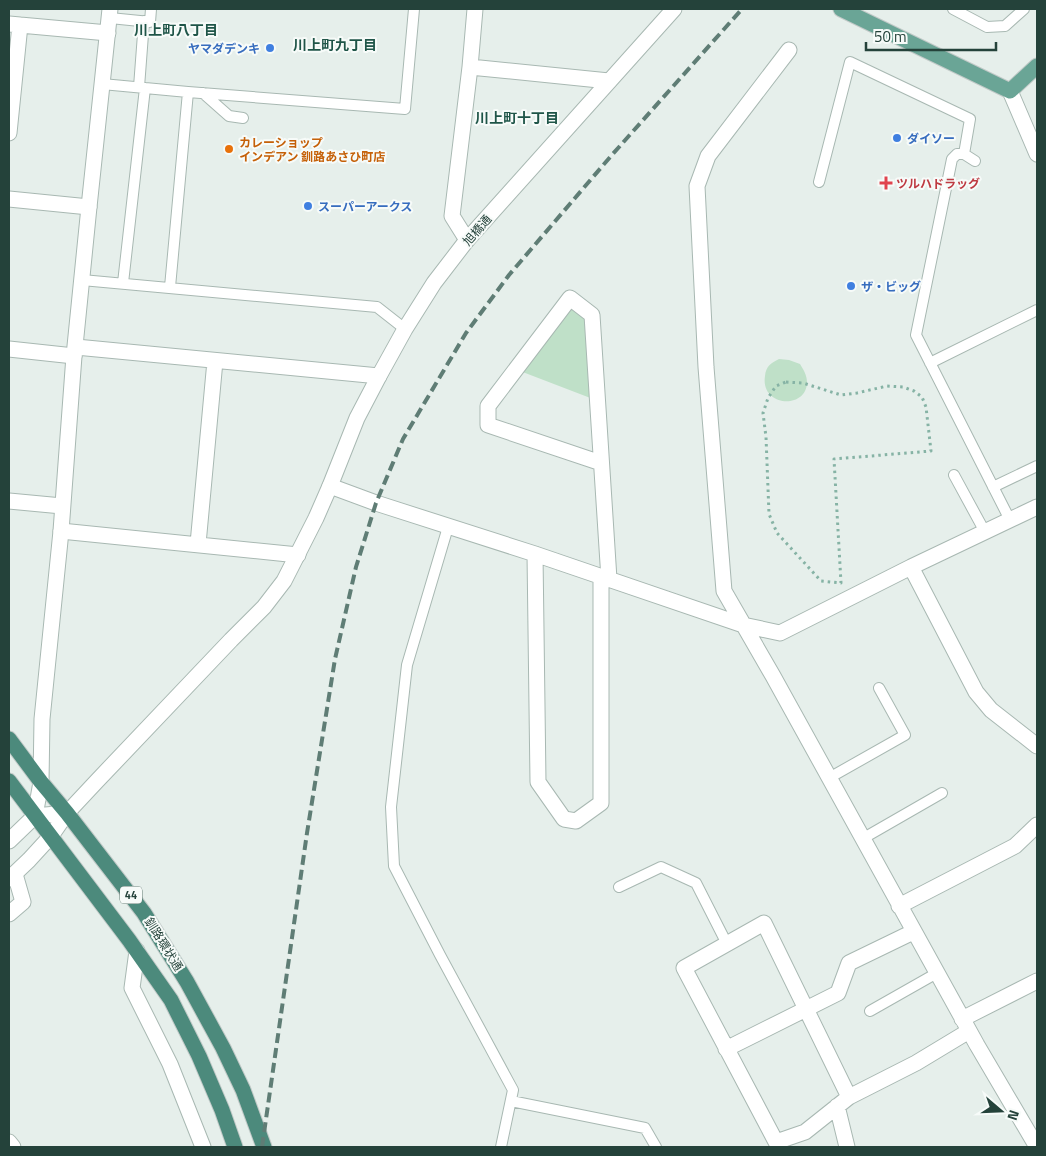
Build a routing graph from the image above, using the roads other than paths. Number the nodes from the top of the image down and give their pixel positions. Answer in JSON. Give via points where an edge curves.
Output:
{"nodes":[{"id":1,"x":151,"y":9,"type":"edge"},
{"id":2,"x":414,"y":9,"type":"edge"},
{"id":3,"x":475,"y":9,"type":"edge"},
{"id":4,"x":674,"y":9,"type":"edge"},
{"id":5,"x":841,"y":9,"type":"edge"},
{"id":6,"x":956,"y":9,"type":"edge"},
{"id":7,"x":1024,"y":9,"type":"edge"},
{"id":8,"x":110,"y":13,"type":"edge"},
{"id":9,"x":144,"y":21,"type":"junction"},
{"id":10,"x":14,"y":25,"type":"edge"},
{"id":11,"x":108,"y":33,"type":"junction"},
{"id":12,"x":789,"y":50,"type":"dead end"},
{"id":13,"x":1037,"y":66,"type":"edge"},
{"id":14,"x":470,"y":67,"type":"junction"},
{"id":15,"x":609,"y":81,"type":"junction"},
{"id":16,"x":102,"y":84,"type":"junction"},
{"id":17,"x":142,"y":88,"type":"junction"},
{"id":18,"x":1010,"y":91,"type":"junction"},
{"id":19,"x":188,"y":92,"type":"junction"},
{"id":20,"x":203,"y":93,"type":"junction"},
{"id":21,"x":244,"y":118,"type":"dead end"},
{"id":22,"x":9,"y":133,"type":"edge"},
{"id":23,"x":964,"y":154,"type":"junction"},
{"id":24,"x":1037,"y":154,"type":"edge"},
{"id":25,"x":976,"y":161,"type":"dead end"},
{"id":26,"x":819,"y":182,"type":"dead end"},
{"id":27,"x":9,"y":199,"type":"edge"},
{"id":28,"x":89,"y":208,"type":"junction"},
{"id":29,"x":467,"y":240,"type":"junction"},
{"id":30,"x":82,"y":280,"type":"junction"},
{"id":31,"x":123,"y":283,"type":"junction"},
{"id":32,"x":170,"y":287,"type":"junction"},
{"id":33,"x":1037,"y":310,"type":"edge"},
{"id":34,"x":405,"y":329,"type":"junction"},
{"id":35,"x":9,"y":349,"type":"edge"},
{"id":36,"x":75,"y":352,"type":"junction"},
{"id":37,"x":215,"y":360,"type":"junction"},
{"id":38,"x":930,"y":363,"type":"junction"},
{"id":39,"x":379,"y":376,"type":"junction"},
{"id":40,"x":601,"y":463,"type":"junction"},
{"id":41,"x":1037,"y":466,"type":"edge"},
{"id":42,"x":954,"y":475,"type":"dead end"},
{"id":43,"x":330,"y":486,"type":"junction"},
{"id":44,"x":994,"y":487,"type":"junction"},
{"id":45,"x":9,"y":501,"type":"edge"},
{"id":46,"x":62,"y":506,"type":"junction"},
{"id":47,"x":1037,"y":507,"type":"edge"},
{"id":48,"x":1010,"y":520,"type":"junction"},
{"id":49,"x":448,"y":527,"type":"junction"},
{"id":50,"x":60,"y":531,"type":"junction"},
{"id":51,"x":985,"y":532,"type":"junction"},
{"id":52,"x":198,"y":544,"type":"junction"},
{"id":53,"x":535,"y":554,"type":"junction"},
{"id":54,"x":298,"y":555,"type":"junction"},
{"id":55,"x":911,"y":567,"type":"junction"},
{"id":56,"x":605,"y":577,"type":"junction"},
{"id":57,"x":743,"y":625,"type":"junction"},
{"id":58,"x":879,"y":688,"type":"dead end"},
{"id":59,"x":9,"y":740,"type":"edge"},
{"id":60,"x":1037,"y":746,"type":"edge"},
{"id":61,"x":829,"y":778,"type":"junction"},
{"id":62,"x":9,"y":781,"type":"edge"},
{"id":63,"x":41,"y":782,"type":"junction"},
{"id":64,"x":942,"y":793,"type":"dead end"},
{"id":65,"x":67,"y":813,"type":"junction"},
{"id":66,"x":35,"y":816,"type":"junction"},
{"id":67,"x":1037,"y":825,"type":"edge"},
{"id":68,"x":51,"y":836,"type":"junction"},
{"id":69,"x":862,"y":838,"type":"junction"},
{"id":70,"x":9,"y":841,"type":"edge"},
{"id":71,"x":12,"y":876,"type":"edge"},
{"id":72,"x":619,"y":887,"type":"dead end"},
{"id":73,"x":899,"y":906,"type":"junction"},
{"id":74,"x":9,"y":914,"type":"edge"},
{"id":75,"x":914,"y":932,"type":"junction"},
{"id":76,"x":727,"y":944,"type":"junction"},
{"id":77,"x":137,"y":951,"type":"junction"},
{"id":78,"x":937,"y":973,"type":"junction"},
{"id":79,"x":1037,"y":981,"type":"edge"},
{"id":80,"x":806,"y":1009,"type":"junction"},
{"id":81,"x":870,"y":1011,"type":"dead end"},
{"id":82,"x":966,"y":1025,"type":"junction"},
{"id":83,"x":726,"y":1049,"type":"junction"},
{"id":84,"x":511,"y":1100,"type":"junction"},
{"id":85,"x":843,"y":1101,"type":"junction"},
{"id":86,"x":9,"y":1142,"type":"edge"},
{"id":87,"x":13,"y":1147,"type":"edge"},
{"id":88,"x":203,"y":1147,"type":"edge"},
{"id":89,"x":235,"y":1147,"type":"edge"},
{"id":90,"x":264,"y":1147,"type":"edge"},
{"id":91,"x":501,"y":1147,"type":"edge"},
{"id":92,"x":656,"y":1147,"type":"edge"},
{"id":93,"x":847,"y":1147,"type":"edge"},
{"id":94,"x":1037,"y":1147,"type":"edge"}],
"edges":[{"from":1,"to":9,"type":"lane","via":[[150,22]]},
{"from":2,"to":20,"type":"lane","via":[[405,110]]},
{"from":3,"to":14,"type":"street"},
{"from":4,"to":15,"type":"street","name":"旭橋通"},
{"from":5,"to":18,"type":"main road"},
{"from":6,"to":7,"type":"lane","via":[[987,28],[1005,26]]},
{"from":8,"to":9,"type":"lane"},
{"from":8,"to":11,"type":"street"},
{"from":9,"to":17,"type":"lane"},
{"from":10,"to":11,"type":"street"},
{"from":10,"to":22,"type":"street"},
{"from":11,"to":16,"type":"street"},
{"from":12,"to":57,"type":"street","via":[[708,156],[697,186],[706,368],[724,591]]},
{"from":13,"to":18,"type":"main road"},
{"from":14,"to":15,"type":"street"},
{"from":14,"to":29,"type":"street","via":[[452,216]]},
{"from":15,"to":29,"type":"street","name":"旭橋通"},
{"from":16,"to":17,"type":"lane"},
{"from":16,"to":28,"type":"street"},
{"from":17,"to":19,"type":"lane"},
{"from":17,"to":31,"type":"lane"},
{"from":18,"to":24,"type":"street"},
{"from":19,"to":20,"type":"lane"},
{"from":19,"to":32,"type":"lane"},
{"from":20,"to":21,"type":"lane","via":[[229,116]]},
{"from":23,"to":25,"type":"lane"},
{"from":23,"to":26,"type":"lane","via":[[970,119],[850,62]]},
{"from":23,"to":38,"type":"lane","via":[[957,154],[952,159],[916,335]]},
{"from":27,"to":28,"type":"street"},
{"from":28,"to":30,"type":"street"},
{"from":29,"to":34,"type":"street","name":"旭橋通"},
{"from":30,"to":31,"type":"lane"},
{"from":30,"to":36,"type":"street"},
{"from":31,"to":32,"type":"lane"},
{"from":32,"to":34,"type":"lane","via":[[376,307]]},
{"from":33,"to":38,"type":"lane"},
{"from":34,"to":39,"type":"street","name":"旭橋通"},
{"from":35,"to":36,"type":"street"},
{"from":36,"to":37,"type":"street"},
{"from":36,"to":46,"type":"street"},
{"from":37,"to":39,"type":"street"},
{"from":37,"to":52,"type":"street"},
{"from":38,"to":44,"type":"lane"},
{"from":39,"to":43,"type":"street","name":"旭橋通","via":[[357,418]]},
{"from":40,"to":40,"type":"street","via":[[592,315],[570,298],[488,406],[488,425]]},
{"from":40,"to":56,"type":"street"},
{"from":41,"to":44,"type":"lane"},
{"from":42,"to":51,"type":"lane"},
{"from":43,"to":49,"type":"street"},
{"from":43,"to":54,"type":"street","name":"旭橋通"},
{"from":44,"to":48,"type":"lane"},
{"from":45,"to":46,"type":"street"},
{"from":46,"to":50,"type":"street"},
{"from":47,"to":48,"type":"street"},
{"from":48,"to":51,"type":"street"},
{"from":49,"to":53,"type":"street"},
{"from":49,"to":84,"type":"lane","via":[[406,665],[391,807],[394,866],[513,1090]]},
{"from":50,"to":52,"type":"street"},
{"from":50,"to":63,"type":"street","via":[[42,719]]},
{"from":51,"to":55,"type":"street"},
{"from":52,"to":54,"type":"street"},
{"from":53,"to":56,"type":"street"},
{"from":53,"to":56,"type":"street","via":[[538,782],[564,819],[576,821],[601,803]]},
{"from":54,"to":65,"type":"street","name":"旭橋通","via":[[284,581],[264,607]]},
{"from":55,"to":57,"type":"street","via":[[780,633]]},
{"from":55,"to":60,"type":"street","via":[[976,692],[991,710]]},
{"from":56,"to":57,"type":"street"},
{"from":57,"to":61,"type":"street"},
{"from":58,"to":61,"type":"lane","via":[[905,735]]},
{"from":59,"to":63,"type":"highway","name":"釧路環状通","number":"44"},
{"from":61,"to":69,"type":"street"},
{"from":62,"to":66,"type":"highway","name":"釧路環状通","number":"44"},
{"from":63,"to":65,"type":"highway","name":"釧路環状通","number":"44"},
{"from":63,"to":66,"type":"street"},
{"from":64,"to":69,"type":"lane"},
{"from":65,"to":66,"type":"street"},
{"from":65,"to":68,"type":"street","name":"旭橋通"},
{"from":65,"to":90,"type":"highway","name":"釧路環状通","number":"44","via":[[144,913],[187,982],[244,1090]]},
{"from":66,"to":68,"type":"highway","name":"釧路環状通","number":"44"},
{"from":66,"to":70,"type":"street"},
{"from":67,"to":73,"type":"street","via":[[1015,846]]},
{"from":68,"to":71,"type":"street","name":"旭橋通"},
{"from":68,"to":77,"type":"highway","name":"釧路環状通","number":"44"},
{"from":69,"to":73,"type":"street"},
{"from":71,"to":74,"type":"street","via":[[23,902]]},
{"from":72,"to":76,"type":"lane","via":[[661,867],[696,883]]},
{"from":73,"to":75,"type":"street"},
{"from":75,"to":78,"type":"street"},
{"from":75,"to":80,"type":"street","via":[[849,962],[838,993]]},
{"from":76,"to":80,"type":"street","via":[[764,923]]},
{"from":76,"to":83,"type":"street","via":[[684,968]]},
{"from":77,"to":88,"type":"street","via":[[132,988],[170,1064]]},
{"from":77,"to":89,"type":"highway","name":"釧路環状通","number":"44","via":[[171,1000],[199,1056]]},
{"from":78,"to":81,"type":"lane"},
{"from":78,"to":82,"type":"street"},
{"from":79,"to":82,"type":"street"},
{"from":80,"to":83,"type":"street"},
{"from":80,"to":85,"type":"street"},
{"from":82,"to":85,"type":"street","via":[[916,1063]]},
{"from":82,"to":94,"type":"street"},
{"from":83,"to":85,"type":"street","via":[[776,1142],[805,1132]]},
{"from":84,"to":91,"type":"lane"},
{"from":84,"to":92,"type":"lane","via":[[645,1128]]},
{"from":85,"to":93,"type":"street"},
{"from":86,"to":87,"type":"street"}]}
